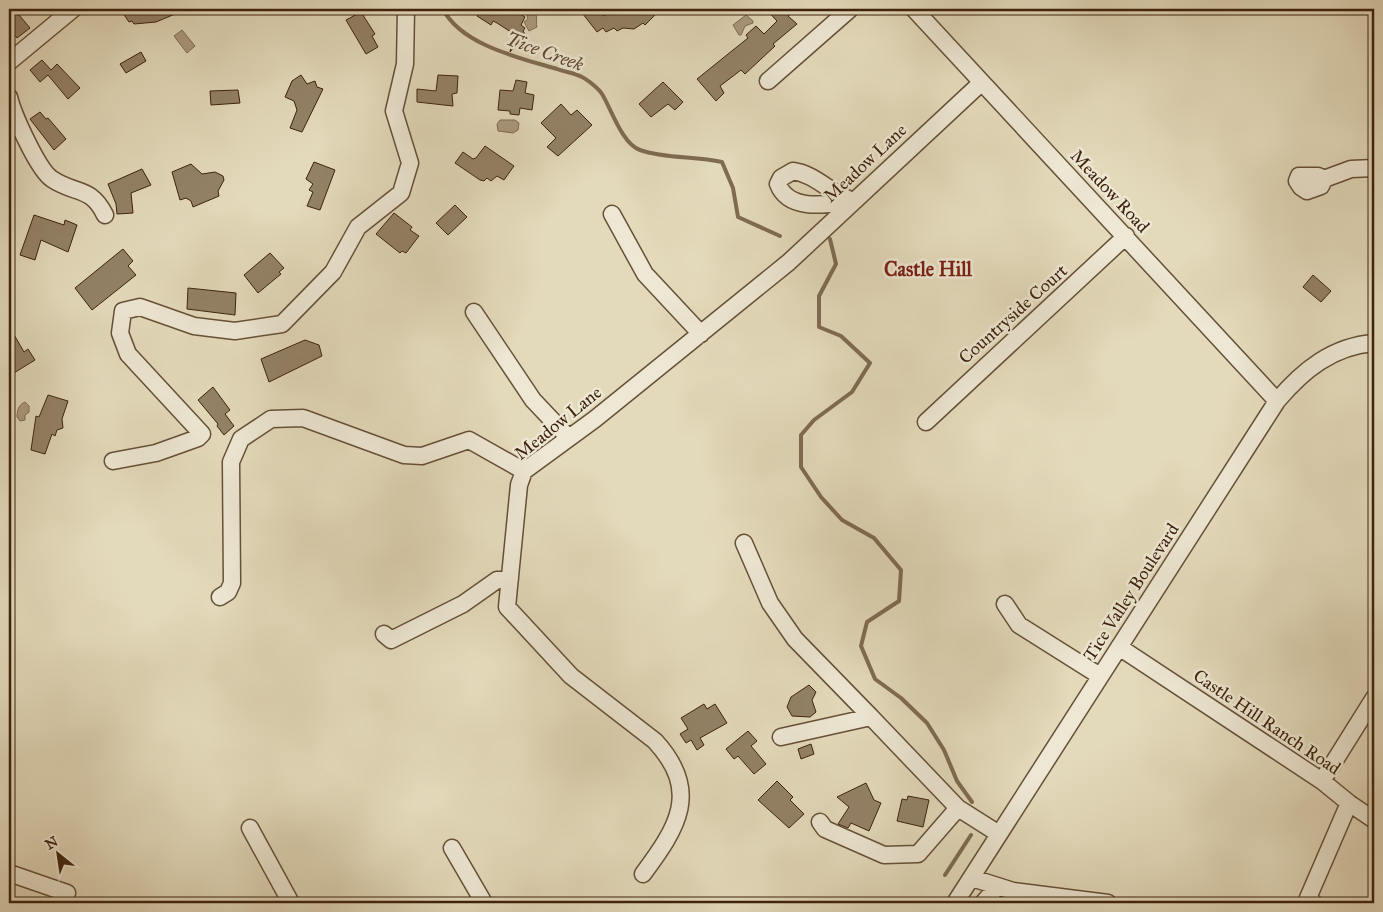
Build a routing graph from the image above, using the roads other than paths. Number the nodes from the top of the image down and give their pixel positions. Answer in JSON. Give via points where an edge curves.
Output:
{"nodes":[{"id":1,"x":73,"y":9,"type":"edge"},
{"id":2,"x":406,"y":9,"type":"edge"},
{"id":3,"x":850,"y":9,"type":"edge"},
{"id":4,"x":914,"y":9,"type":"edge"},
{"id":5,"x":9,"y":62,"type":"edge"},
{"id":6,"x":768,"y":81,"type":"dead end"},
{"id":7,"x":981,"y":83,"type":"junction"},
{"id":8,"x":9,"y":97,"type":"edge"},
{"id":9,"x":1374,"y":168,"type":"edge"},
{"id":10,"x":1324,"y":179,"type":"dead end"},
{"id":11,"x":612,"y":214,"type":"dead end"},
{"id":12,"x":105,"y":215,"type":"dead end"},
{"id":13,"x":1126,"y":236,"type":"junction"},
{"id":14,"x":474,"y":312,"type":"dead end"},
{"id":15,"x":701,"y":334,"type":"junction"},
{"id":16,"x":1374,"y":343,"type":"edge"},
{"id":17,"x":1277,"y":401,"type":"junction"},
{"id":18,"x":926,"y":422,"type":"dead end"},
{"id":19,"x":568,"y":437,"type":"junction"},
{"id":20,"x":113,"y":461,"type":"dead end"},
{"id":21,"x":524,"y":471,"type":"junction"},
{"id":22,"x":744,"y":543,"type":"dead end"},
{"id":23,"x":510,"y":579,"type":"junction"},
{"id":24,"x":220,"y":597,"type":"dead end"},
{"id":25,"x":1005,"y":604,"type":"dead end"},
{"id":26,"x":384,"y":634,"type":"dead end"},
{"id":27,"x":1119,"y":647,"type":"junction"},
{"id":28,"x":1100,"y":676,"type":"junction"},
{"id":29,"x":1374,"y":698,"type":"edge"},
{"id":30,"x":871,"y":717,"type":"junction"},
{"id":31,"x":781,"y":737,"type":"dead end"},
{"id":32,"x":1322,"y":781,"type":"junction"},
{"id":33,"x":1349,"y":803,"type":"junction"},
{"id":34,"x":958,"y":808,"type":"junction"},
{"id":35,"x":1374,"y":820,"type":"edge"},
{"id":36,"x":820,"y":822,"type":"dead end"},
{"id":37,"x":250,"y":828,"type":"dead end"},
{"id":38,"x":999,"y":834,"type":"junction"},
{"id":39,"x":452,"y":848,"type":"dead end"},
{"id":40,"x":9,"y":873,"type":"edge"},
{"id":41,"x":643,"y":874,"type":"dead end"},
{"id":42,"x":972,"y":878,"type":"junction"},
{"id":43,"x":997,"y":887,"type":"junction"},
{"id":44,"x":67,"y":893,"type":"dead end"},
{"id":45,"x":984,"y":901,"type":"edge"},
{"id":46,"x":291,"y":903,"type":"edge"},
{"id":47,"x":484,"y":903,"type":"edge"},
{"id":48,"x":955,"y":903,"type":"edge"},
{"id":49,"x":1108,"y":903,"type":"edge"},
{"id":50,"x":1314,"y":903,"type":"edge"}],
"edges":[{"from":1,"to":5,"type":"street"},
{"from":2,"to":20,"type":"street","via":[[405,64],[394,111],[410,163],[401,193],[358,227],[333,272],[282,324],[235,331],[194,326],[140,307],[123,311],[120,332],[128,354],[202,434],[156,453]]},
{"from":3,"to":6,"type":"street"},
{"from":4,"to":7,"type":"street","name":"Meadow Road"},
{"from":7,"to":13,"type":"street","name":"Meadow Road"},
{"from":7,"to":15,"type":"street","name":"Meadow Lane","via":[[789,262]]},
{"from":8,"to":12,"type":"street","via":[[24,136],[46,173],[69,189],[93,196]]},
{"from":9,"to":10,"type":"street","via":[[1351,169]]},
{"from":11,"to":15,"type":"street","via":[[645,274]]},
{"from":13,"to":17,"type":"street","name":"Meadow Road"},
{"from":13,"to":18,"type":"street","name":"Countryside Court"},
{"from":14,"to":19,"type":"street","via":[[533,400]]},
{"from":15,"to":19,"type":"street","name":"Meadow Lane"},
{"from":16,"to":17,"type":"street","name":"Tice Valley Boulevard","via":[[1331,354],[1302,375]]},
{"from":17,"to":27,"type":"street","name":"Tice Valley Boulevard"},
{"from":19,"to":21,"type":"street","name":"Meadow Lane"},
{"from":21,"to":23,"type":"street","name":"Meadow Lane","via":[[519,485]]},
{"from":21,"to":24,"type":"street","via":[[469,440],[422,456],[404,455],[303,418],[271,419],[240,439],[231,462],[232,583],[228,592]]},
{"from":22,"to":30,"type":"street","via":[[770,602],[795,639]]},
{"from":23,"to":26,"type":"street","via":[[497,580],[463,604],[391,640]]},
{"from":23,"to":41,"type":"street","name":"Meadow Lane","via":[[507,607],[571,676],[654,741],[673,766],[680,785],[680,805],[669,839]]},
{"from":25,"to":28,"type":"street","via":[[1019,625]]},
{"from":27,"to":28,"type":"street","name":"Tice Valley Boulevard"},
{"from":27,"to":32,"type":"street","name":"Castle Hill Ranch Road"},
{"from":28,"to":38,"type":"street","name":"Tice Valley Boulevard"},
{"from":29,"to":32,"type":"street"},
{"from":30,"to":31,"type":"street"},
{"from":30,"to":34,"type":"street"},
{"from":32,"to":33,"type":"street","name":"Castle Hill Ranch Road"},
{"from":33,"to":35,"type":"street","name":"Castle Hill Ranch Road"},
{"from":33,"to":50,"type":"street","via":[[1308,898]]},
{"from":34,"to":36,"type":"street","via":[[918,854],[884,855],[825,829]]},
{"from":34,"to":38,"type":"street"},
{"from":37,"to":46,"type":"street"},
{"from":38,"to":42,"type":"street","name":"Tice Valley Boulevard"},
{"from":39,"to":47,"type":"street"},
{"from":40,"to":44,"type":"street"},
{"from":42,"to":43,"type":"street"},
{"from":42,"to":48,"type":"street","name":"Tice Valley Boulevard"},
{"from":43,"to":45,"type":"street"},
{"from":43,"to":49,"type":"street"}]}
